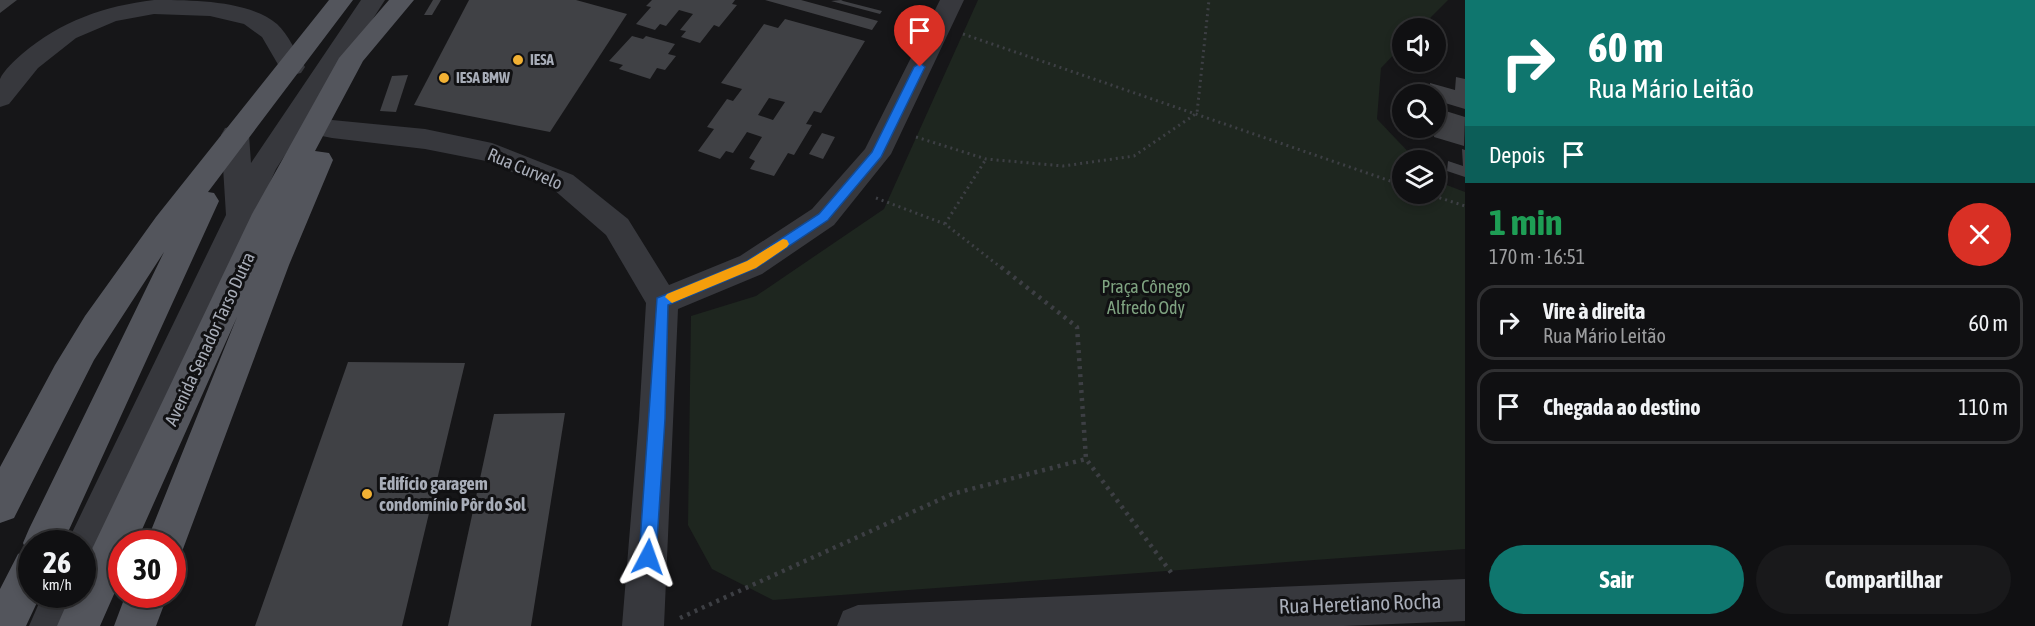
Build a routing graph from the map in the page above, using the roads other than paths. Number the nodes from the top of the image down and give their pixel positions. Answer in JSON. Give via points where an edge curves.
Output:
{"nodes":[{"id":1,"x":341,"y":0,"type":"edge"},
{"id":2,"x":373,"y":0,"type":"edge"},
{"id":3,"x":402,"y":0,"type":"edge"},
{"id":4,"x":952,"y":0,"type":"edge"},
{"id":5,"x":352,"y":58,"type":"junction"},
{"id":6,"x":292,"y":67,"type":"junction"},
{"id":7,"x":0,"y":98,"type":"edge"},
{"id":8,"x":332,"y":129,"type":"junction"},
{"id":9,"x":235,"y":135,"type":"junction"},
{"id":10,"x":239,"y":217,"type":"junction"},
{"id":11,"x":662,"y":302,"type":"junction"},
{"id":12,"x":0,"y":505,"type":"edge"},
{"id":13,"x":49,"y":530,"type":"edge"},
{"id":14,"x":94,"y":530,"type":"edge"},
{"id":15,"x":171,"y":530,"type":"edge"},
{"id":16,"x":18,"y":597,"type":"edge"},
{"id":17,"x":1465,"y":600,"type":"edge"},
{"id":18,"x":58,"y":608,"type":"edge"},
{"id":19,"x":142,"y":608,"type":"edge"},
{"id":20,"x":658,"y":624,"type":"edge"},
{"id":21,"x":4,"y":626,"type":"edge"},
{"id":22,"x":50,"y":626,"type":"edge"},
{"id":23,"x":78,"y":626,"type":"edge"},
{"id":24,"x":135,"y":626,"type":"edge"},
{"id":25,"x":858,"y":626,"type":"edge"}],
"edges":[{"from":1,"to":6,"type":"main road"},
{"from":2,"to":10,"type":"street","via":[[262,167]]},
{"from":3,"to":5,"type":"main road","name":"Avenida Senador Tarso Dutra"},
{"from":4,"to":11,"type":"street","via":[[877,154],[824,217],[751,265]]},
{"from":5,"to":8,"type":"main road","name":"Avenida Senador Tarso Dutra"},
{"from":5,"to":23,"type":"main road","name":"Avenida Senador Tarso Dutra","via":[[267,214]]},
{"from":6,"to":7,"type":"street","via":[[267,28],[246,16],[196,7],[141,7],[105,15],[61,36],[28,63]]},
{"from":6,"to":9,"type":"main road"},
{"from":8,"to":11,"type":"street","name":"Rua Curvelo","via":[[425,139],[492,153],[563,182],[617,227]]},
{"from":8,"to":15,"type":"main road","name":"Avenida Senador Tarso Dutra","via":[[273,265]]},
{"from":9,"to":10,"type":"street"},
{"from":9,"to":12,"type":"main road","via":[[111,303]]},
{"from":9,"to":13,"type":"main road"},
{"from":10,"to":14,"type":"street"},
{"from":11,"to":20,"type":"street","via":[[657,419]]},
{"from":16,"to":21,"type":"main road"},
{"from":17,"to":25,"type":"street","name":"Rua Heretiano Rocha"},
{"from":18,"to":22,"type":"street"},
{"from":19,"to":24,"type":"main road"}]}
